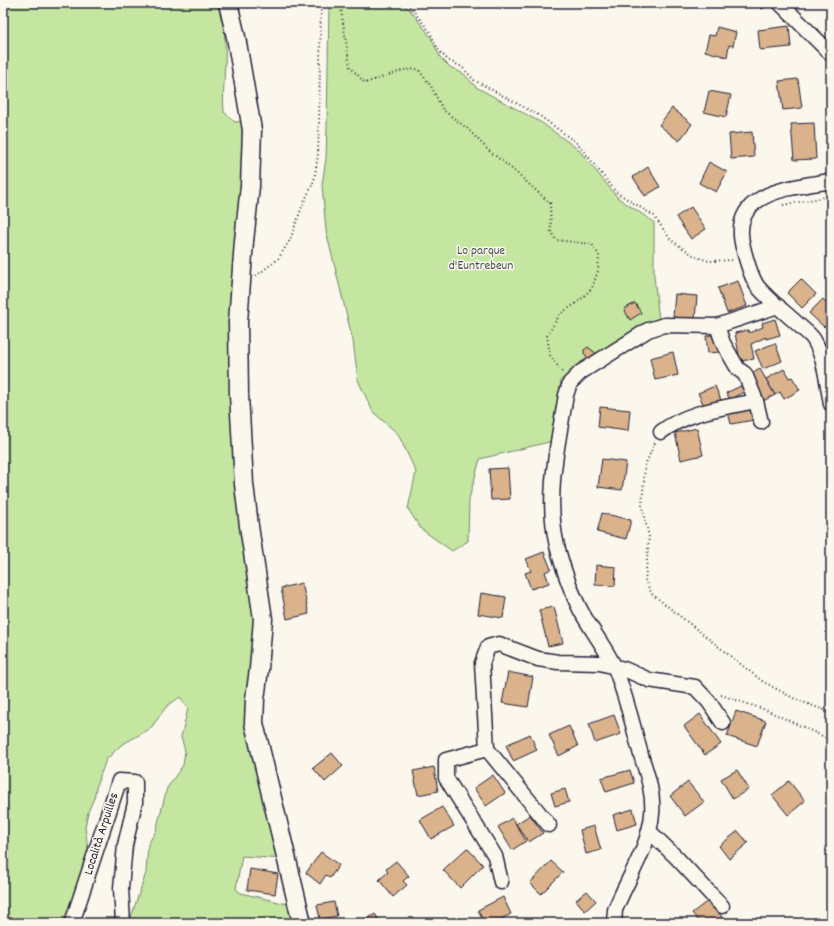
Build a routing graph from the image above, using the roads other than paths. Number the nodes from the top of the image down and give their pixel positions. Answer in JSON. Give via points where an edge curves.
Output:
{"nodes":[{"id":1,"x":228,"y":3,"type":"edge"},
{"id":2,"x":780,"y":3,"type":"edge"},
{"id":3,"x":830,"y":51,"type":"edge"},
{"id":4,"x":831,"y":181,"type":"edge"},
{"id":5,"x":778,"y":306,"type":"junction"},
{"id":6,"x":717,"y":326,"type":"junction"},
{"id":7,"x":756,"y":400,"type":"junction"},
{"id":8,"x":831,"y":404,"type":"edge"},
{"id":9,"x":761,"y":422,"type":"dead end"},
{"id":10,"x":661,"y":432,"type":"road end"},
{"id":11,"x":614,"y":667,"type":"junction"},
{"id":12,"x":723,"y":724,"type":"dead end"},
{"id":13,"x":487,"y":749,"type":"junction"},
{"id":14,"x":549,"y":825,"type":"dead end"},
{"id":15,"x":649,"y":831,"type":"junction"},
{"id":16,"x":501,"y":882,"type":"dead end"},
{"id":17,"x":722,"y":906,"type":"dead end"},
{"id":18,"x":72,"y":923,"type":"edge"},
{"id":19,"x":123,"y":923,"type":"edge"},
{"id":20,"x":302,"y":923,"type":"edge"},
{"id":21,"x":614,"y":923,"type":"edge"}],
"edges":[{"from":1,"to":20,"type":"main road","via":[[252,130],[250,186],[238,322],[244,484],[263,619],[254,723]]},
{"from":2,"to":3,"type":"street"},
{"from":4,"to":5,"type":"street","via":[[793,187],[763,196],[755,201],[745,215],[740,230],[747,263],[757,286]]},
{"from":5,"to":6,"type":"street"},
{"from":5,"to":8,"type":"street","via":[[813,338],[822,358]]},
{"from":6,"to":7,"type":"street","via":[[723,343],[738,369],[745,374]]},
{"from":6,"to":11,"type":"street","via":[[664,325],[648,330],[582,372],[570,383],[566,395],[552,482],[557,544],[569,586]]},
{"from":7,"to":9,"type":"street"},
{"from":7,"to":10,"type":"street","via":[[700,412],[677,421]]},
{"from":11,"to":12,"type":"street","via":[[649,680],[695,687],[709,702]]},
{"from":11,"to":13,"type":"street","via":[[600,663],[538,659],[500,644],[488,647],[482,663]]},
{"from":11,"to":15,"type":"street","via":[[629,709],[649,783],[652,814]]},
{"from":13,"to":14,"type":"street"},
{"from":13,"to":16,"type":"street","via":[[446,760],[446,778],[495,856]]},
{"from":15,"to":17,"type":"street"},
{"from":15,"to":21,"type":"street","via":[[615,910]]},
{"from":18,"to":19,"type":"street","name":"Località Arpuilles","via":[[119,781],[135,782],[135,803],[125,845],[122,881]]}]}
